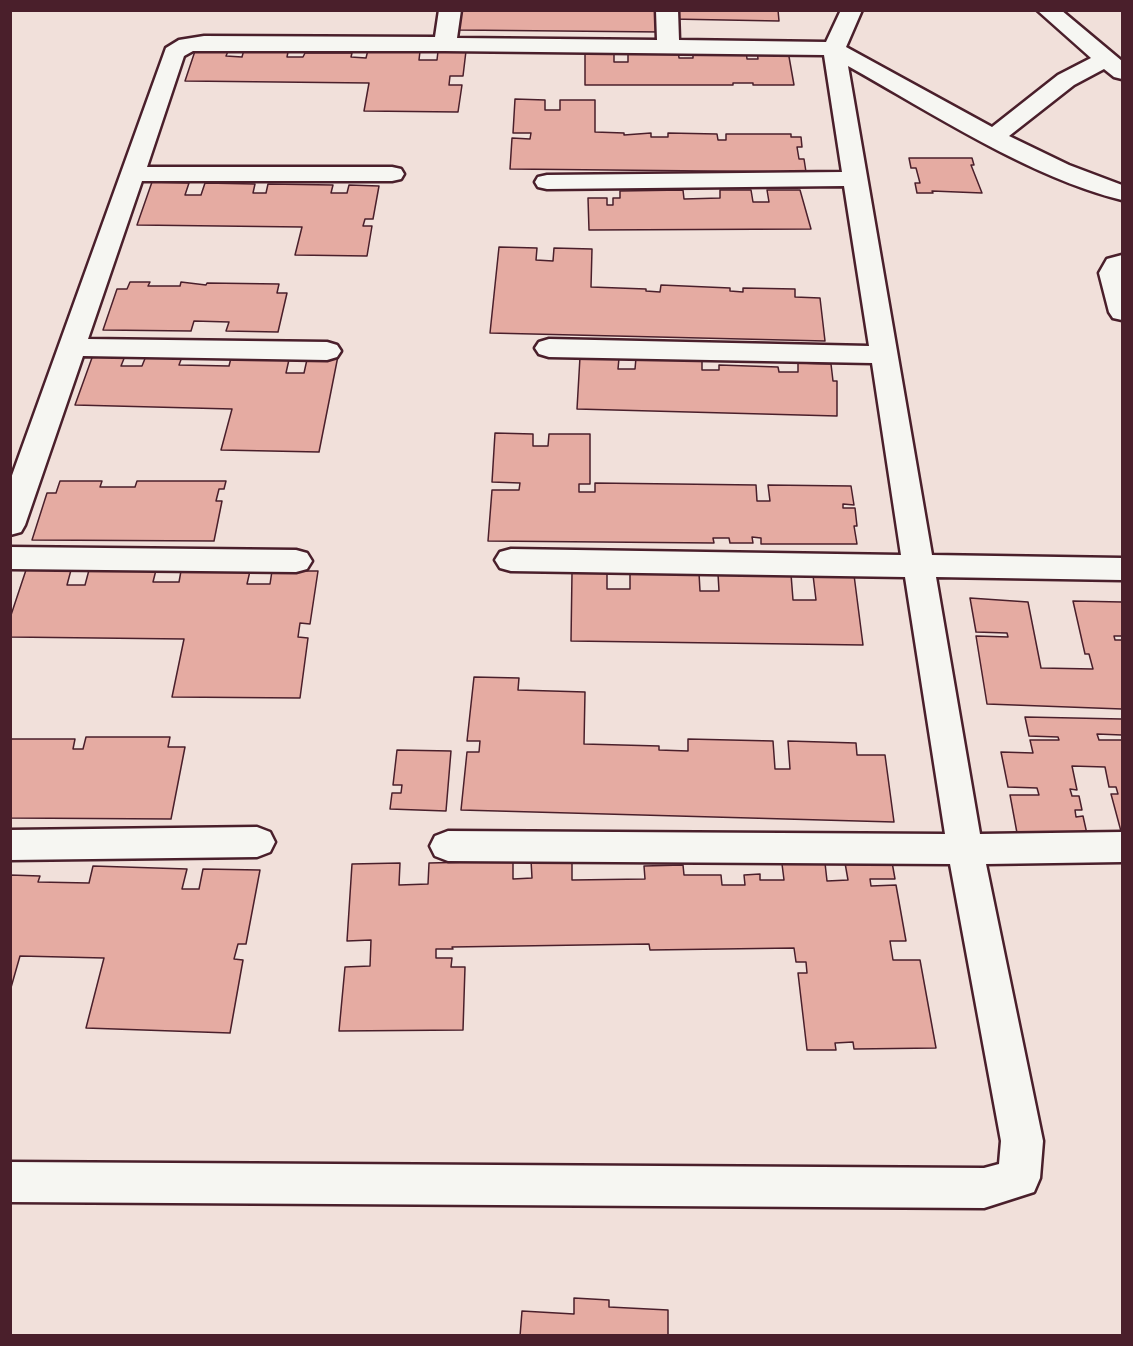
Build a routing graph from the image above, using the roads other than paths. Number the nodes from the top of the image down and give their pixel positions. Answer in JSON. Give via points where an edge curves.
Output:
{"nodes":[{"id":1,"x":450,"y":10,"type":"edge"},
{"id":2,"x":667,"y":10,"type":"edge"},
{"id":3,"x":1047,"y":10,"type":"edge"},
{"id":4,"x":838,"y":26,"type":"edge"},
{"id":5,"x":445,"y":44,"type":"junction"},
{"id":6,"x":668,"y":46,"type":"junction"},
{"id":7,"x":1114,"y":66,"type":"edge"},
{"id":8,"x":993,"y":137,"type":"junction"},
{"id":9,"x":132,"y":174,"type":"junction"},
{"id":10,"x":392,"y":174,"type":"dead end"},
{"id":11,"x":856,"y":179,"type":"junction"},
{"id":12,"x":547,"y":182,"type":"dead end"},
{"id":13,"x":1122,"y":193,"type":"edge"},
{"id":14,"x":1122,"y":262,"type":"edge"},
{"id":15,"x":1122,"y":312,"type":"edge"},
{"id":16,"x":72,"y":347,"type":"junction"},
{"id":17,"x":549,"y":348,"type":"dead end"},
{"id":18,"x":327,"y":351,"type":"dead end"},
{"id":19,"x":885,"y":355,"type":"junction"},
{"id":20,"x":10,"y":525,"type":"edge"},
{"id":21,"x":10,"y":558,"type":"edge"},
{"id":22,"x":511,"y":560,"type":"dead end"},
{"id":23,"x":296,"y":561,"type":"dead end"},
{"id":24,"x":918,"y":564,"type":"junction"},
{"id":25,"x":1122,"y":569,"type":"edge"},
{"id":26,"x":257,"y":842,"type":"dead end"},
{"id":27,"x":10,"y":845,"type":"edge"},
{"id":28,"x":448,"y":846,"type":"dead end"},
{"id":29,"x":1122,"y":847,"type":"edge"},
{"id":30,"x":965,"y":849,"type":"junction"},
{"id":31,"x":10,"y":1182,"type":"edge"}],
"edges":[{"from":1,"to":5,"type":"street"},
{"from":2,"to":6,"type":"street"},
{"from":3,"to":7,"type":"street"},
{"from":4,"to":6,"type":"street"},
{"from":4,"to":8,"type":"street"},
{"from":4,"to":11,"type":"street"},
{"from":5,"to":6,"type":"street"},
{"from":5,"to":9,"type":"street","via":[[187,45],[174,53]]},
{"from":7,"to":8,"type":"street","via":[[1066,80]]},
{"from":8,"to":13,"type":"street","via":[[1060,170]]},
{"from":9,"to":10,"type":"street"},
{"from":9,"to":16,"type":"street"},
{"from":11,"to":12,"type":"street"},
{"from":11,"to":19,"type":"street"},
{"from":14,"to":15,"type":"street","via":[[1116,264],[1112,273]]},
{"from":16,"to":18,"type":"street"},
{"from":16,"to":20,"type":"street"},
{"from":17,"to":19,"type":"street"},
{"from":19,"to":24,"type":"street"},
{"from":21,"to":23,"type":"street"},
{"from":22,"to":24,"type":"street"},
{"from":24,"to":25,"type":"street"},
{"from":24,"to":30,"type":"street"},
{"from":26,"to":27,"type":"street"},
{"from":28,"to":30,"type":"street"},
{"from":29,"to":30,"type":"street"},
{"from":30,"to":31,"type":"street","via":[[1022,1141],[1019,1178],[984,1188]]}]}
